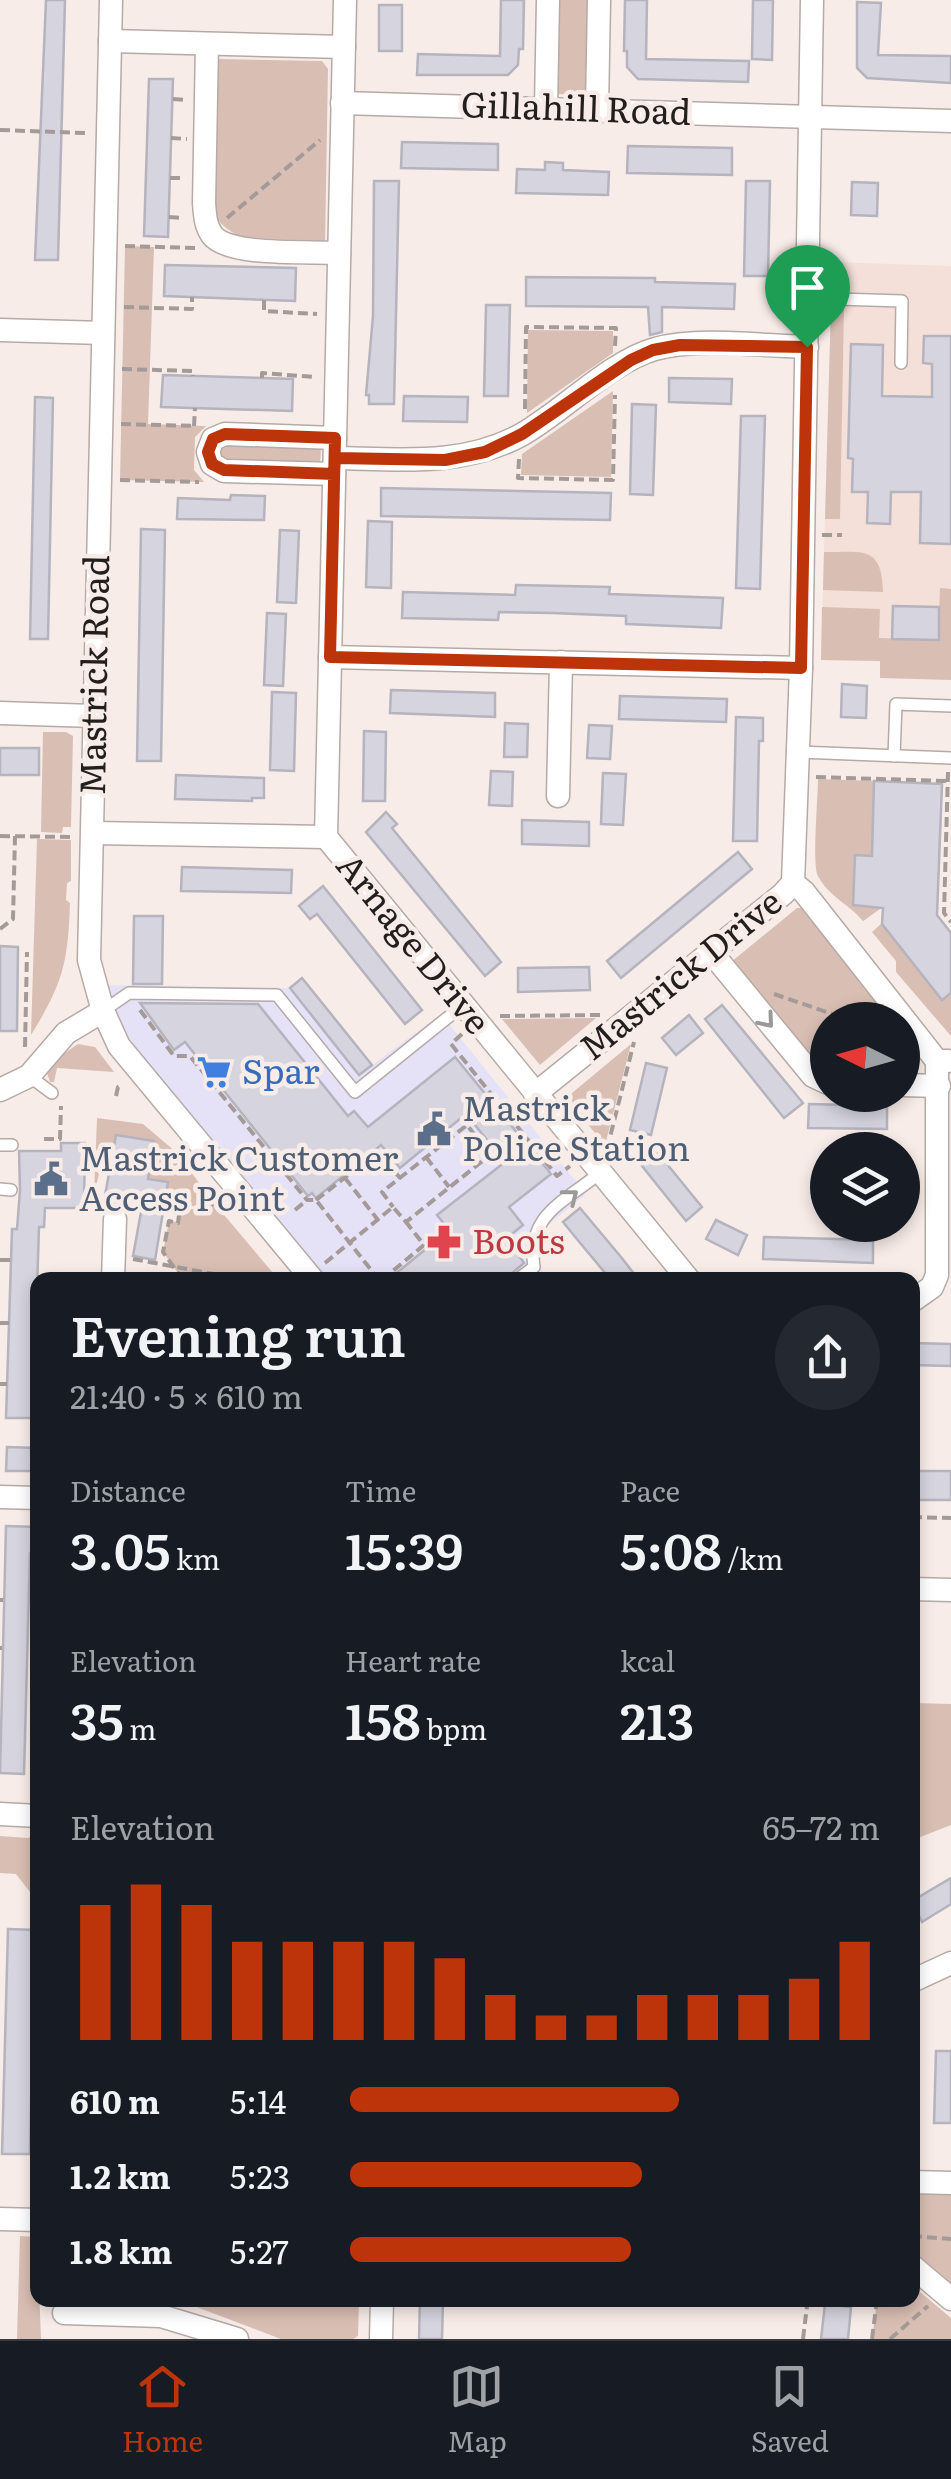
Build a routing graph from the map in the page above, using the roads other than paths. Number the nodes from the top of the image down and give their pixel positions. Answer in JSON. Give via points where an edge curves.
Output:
{"nodes":[{"id":1,"x":111,"y":0,"type":"edge"},
{"id":2,"x":345,"y":0,"type":"edge"},
{"id":3,"x":548,"y":0,"type":"edge"},
{"id":4,"x":599,"y":0,"type":"edge"},
{"id":5,"x":812,"y":0,"type":"edge"},
{"id":6,"x":110,"y":41,"type":"junction"},
{"id":7,"x":208,"y":44,"type":"junction"},
{"id":8,"x":344,"y":48,"type":"junction"},
{"id":9,"x":342,"y":103,"type":"junction"},
{"id":10,"x":546,"y":107,"type":"junction"},
{"id":11,"x":597,"y":109,"type":"junction"},
{"id":12,"x":810,"y":115,"type":"junction"},
{"id":13,"x":951,"y":121,"type":"edge"},
{"id":14,"x":339,"y":253,"type":"junction"},
{"id":15,"x":806,"y":298,"type":"junction"},
{"id":16,"x":0,"y":330,"type":"edge"},
{"id":17,"x":103,"y":333,"type":"junction"},
{"id":18,"x":807,"y":347,"type":"junction"},
{"id":19,"x":901,"y":363,"type":"dead end"},
{"id":20,"x":335,"y":457,"type":"junction"},
{"id":21,"x":330,"y":657,"type":"junction"},
{"id":22,"x":560,"y":662,"type":"junction"},
{"id":23,"x":801,"y":668,"type":"junction"},
{"id":24,"x":951,"y":706,"type":"edge"},
{"id":25,"x":0,"y":713,"type":"edge"},
{"id":26,"x":94,"y":716,"type":"junction"},
{"id":27,"x":798,"y":752,"type":"junction"},
{"id":28,"x":894,"y":756,"type":"junction"},
{"id":29,"x":950,"y":758,"type":"edge"},
{"id":30,"x":558,"y":796,"type":"dead end"},
{"id":31,"x":84,"y":835,"type":"junction"},
{"id":32,"x":326,"y":836,"type":"junction"},
{"id":33,"x":793,"y":883,"type":"junction"},
{"id":34,"x":711,"y":952,"type":"junction"},
{"id":35,"x":462,"y":1006,"type":"junction"},
{"id":36,"x":103,"y":1011,"type":"junction"},
{"id":37,"x":944,"y":1062,"type":"edge"},
{"id":38,"x":27,"y":1064,"type":"junction"},
{"id":39,"x":810,"y":1072,"type":"edge"},
{"id":40,"x":920,"y":1085,"type":"edge"},
{"id":41,"x":939,"y":1086,"type":"junction"},
{"id":42,"x":0,"y":1090,"type":"edge"},
{"id":43,"x":57,"y":1094,"type":"road end"},
{"id":44,"x":527,"y":1100,"type":"junction"},
{"id":45,"x":604,"y":1161,"type":"junction"},
{"id":46,"x":115,"y":1219,"type":"dead end"},
{"id":47,"x":114,"y":1272,"type":"edge"},
{"id":48,"x":307,"y":1272,"type":"edge"},
{"id":49,"x":527,"y":1272,"type":"edge"},
{"id":50,"x":683,"y":1272,"type":"edge"},
{"id":51,"x":920,"y":1295,"type":"edge"},
{"id":52,"x":0,"y":1498,"type":"edge"},
{"id":53,"x":30,"y":1498,"type":"edge"},
{"id":54,"x":920,"y":1590,"type":"edge"},
{"id":55,"x":951,"y":1590,"type":"edge"},
{"id":56,"x":0,"y":1814,"type":"edge"},
{"id":57,"x":30,"y":1816,"type":"edge"},
{"id":58,"x":951,"y":1964,"type":"edge"},
{"id":59,"x":920,"y":1978,"type":"edge"},
{"id":60,"x":920,"y":2182,"type":"edge"},
{"id":61,"x":951,"y":2183,"type":"edge"},
{"id":62,"x":0,"y":2219,"type":"edge"},
{"id":63,"x":30,"y":2220,"type":"edge"},
{"id":64,"x":920,"y":2273,"type":"edge"},
{"id":65,"x":947,"y":2296,"type":"edge"},
{"id":66,"x":64,"y":2307,"type":"edge"},
{"id":67,"x":382,"y":2307,"type":"edge"},
{"id":68,"x":63,"y":2339,"type":"edge"},
{"id":69,"x":237,"y":2339,"type":"edge"},
{"id":70,"x":381,"y":2339,"type":"edge"}],
"edges":[{"from":1,"to":6,"type":"street","name":"Mastrick Road"},
{"from":2,"to":8,"type":"street","name":"Arnage Drive"},
{"from":3,"to":10,"type":"street"},
{"from":4,"to":11,"type":"street"},
{"from":5,"to":12,"type":"street","name":"Mastrick Drive"},
{"from":6,"to":7,"type":"street"},
{"from":6,"to":17,"type":"street","name":"Mastrick Road"},
{"from":7,"to":8,"type":"street"},
{"from":7,"to":14,"type":"street","via":[[204,203],[212,236],[243,249]]},
{"from":8,"to":9,"type":"street","name":"Arnage Drive"},
{"from":9,"to":10,"type":"street","name":"Gillahill Road"},
{"from":9,"to":14,"type":"street","name":"Arnage Drive"},
{"from":10,"to":11,"type":"street","name":"Gillahill Road"},
{"from":11,"to":12,"type":"street","name":"Gillahill Road"},
{"from":12,"to":13,"type":"street","name":"Gillahill Road"},
{"from":12,"to":15,"type":"street","name":"Mastrick Drive"},
{"from":14,"to":20,"type":"street","name":"Arnage Drive"},
{"from":15,"to":18,"type":"street","name":"Mastrick Drive"},
{"from":15,"to":19,"type":"lane","via":[[902,301]]},
{"from":16,"to":17,"type":"street"},
{"from":17,"to":26,"type":"street","name":"Mastrick Road"},
{"from":18,"to":20,"type":"street","via":[[653,350],[485,452],[445,460]]},
{"from":18,"to":23,"type":"street","name":"Mastrick Drive"},
{"from":20,"to":21,"type":"street","name":"Arnage Drive"},
{"from":21,"to":22,"type":"street"},
{"from":21,"to":32,"type":"street","name":"Arnage Drive"},
{"from":22,"to":23,"type":"street"},
{"from":22,"to":30,"type":"street"},
{"from":23,"to":27,"type":"street","name":"Mastrick Drive"},
{"from":24,"to":28,"type":"lane","via":[[896,704]]},
{"from":25,"to":26,"type":"street"},
{"from":26,"to":31,"type":"street","name":"Mastrick Road"},
{"from":27,"to":28,"type":"lane"},
{"from":27,"to":33,"type":"street","name":"Mastrick Drive"},
{"from":28,"to":29,"type":"lane"},
{"from":31,"to":32,"type":"street"},
{"from":31,"to":36,"type":"street","name":"Mastrick Road","via":[[88,942]]},
{"from":32,"to":35,"type":"street","name":"Arnage Drive"},
{"from":33,"to":34,"type":"street","name":"Mastrick Drive"},
{"from":33,"to":37,"type":"street"},
{"from":34,"to":39,"type":"street","one_way":true},
{"from":34,"to":44,"type":"street","name":"Mastrick Drive"},
{"from":35,"to":36,"type":"lane","via":[[355,1092],[278,995],[129,994]]},
{"from":35,"to":44,"type":"street","name":"Arnage Drive"},
{"from":36,"to":38,"type":"street"},
{"from":36,"to":48,"type":"street","name":"Mastrick Road","via":[[129,1059]]},
{"from":37,"to":41,"type":"street"},
{"from":38,"to":42,"type":"street"},
{"from":38,"to":43,"type":"lane"},
{"from":40,"to":41,"type":"street"},
{"from":41,"to":51,"type":"street","via":[[937,1275]]},
{"from":44,"to":45,"type":"street","name":"Arnage Drive"},
{"from":49,"to":45,"type":"lane","one_way":true,"via":[[534,1267],[534,1231]]},
{"from":45,"to":50,"type":"street","name":"Arnage Drive"},
{"from":46,"to":47,"type":"street"},
{"from":52,"to":53,"type":"street"},
{"from":54,"to":55,"type":"street"},
{"from":56,"to":57,"type":"street"},
{"from":58,"to":59,"type":"street"},
{"from":60,"to":61,"type":"street"},
{"from":62,"to":63,"type":"street"},
{"from":64,"to":65,"type":"street"},
{"from":66,"to":68,"type":"street"},
{"from":66,"to":69,"type":"street","via":[[161,2316]]},
{"from":67,"to":70,"type":"street"}]}
